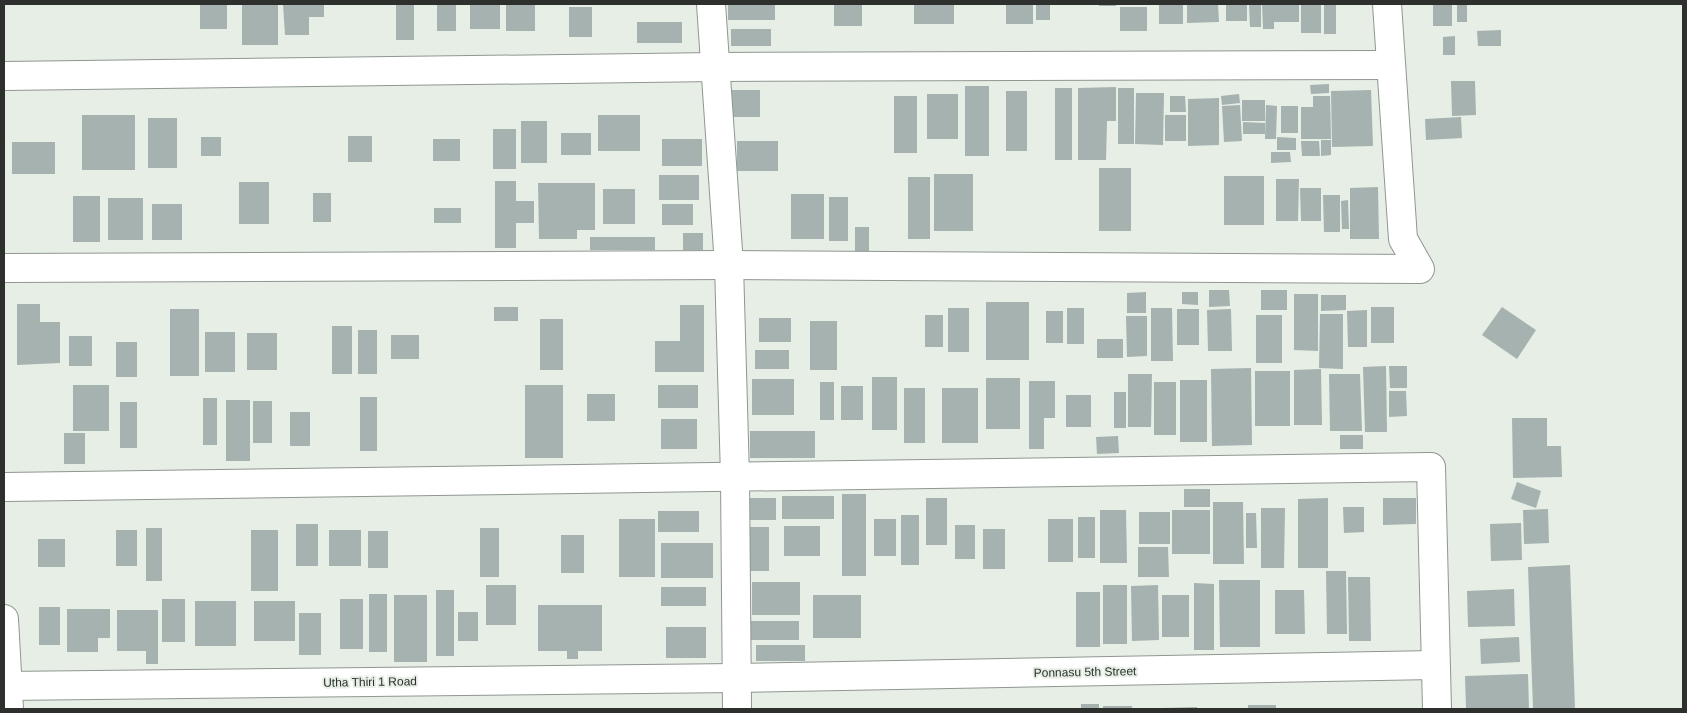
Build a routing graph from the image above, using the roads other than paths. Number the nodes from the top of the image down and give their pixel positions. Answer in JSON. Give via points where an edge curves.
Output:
{"nodes":[{"id":1,"x":711,"y":4,"type":"edge"},
{"id":2,"x":1387,"y":4,"type":"edge"},
{"id":3,"x":1391,"y":65,"type":"junction"},
{"id":4,"x":717,"y":67,"type":"junction"},
{"id":5,"x":4,"y":76,"type":"edge"},
{"id":6,"x":729,"y":265,"type":"junction"},
{"id":7,"x":4,"y":268,"type":"edge"},
{"id":8,"x":735,"y":477,"type":"junction"},
{"id":9,"x":4,"y":487,"type":"edge"},
{"id":10,"x":4,"y":619,"type":"edge"},
{"id":11,"x":1434,"y":665,"type":"junction"},
{"id":12,"x":735,"y":678,"type":"junction"},
{"id":13,"x":7,"y":694,"type":"edge"},
{"id":14,"x":737,"y":709,"type":"edge"},
{"id":15,"x":1437,"y":709,"type":"edge"}],
"edges":[{"from":1,"to":4,"type":"street"},
{"from":2,"to":3,"type":"street"},
{"from":3,"to":4,"type":"street"},
{"from":3,"to":6,"type":"street","via":[[1403,239],[1420,269]]},
{"from":4,"to":5,"type":"street"},
{"from":4,"to":6,"type":"street"},
{"from":6,"to":7,"type":"street"},
{"from":6,"to":8,"type":"street"},
{"from":8,"to":9,"type":"street"},
{"from":8,"to":11,"type":"street","via":[[1431,467]]},
{"from":8,"to":12,"type":"street"},
{"from":10,"to":13,"type":"street"},
{"from":11,"to":12,"type":"street","name":"Ponnasu 5th Street"},
{"from":11,"to":15,"type":"street"},
{"from":12,"to":13,"type":"street","name":"Utha Thiri 1 Road"},
{"from":12,"to":14,"type":"street"}]}
